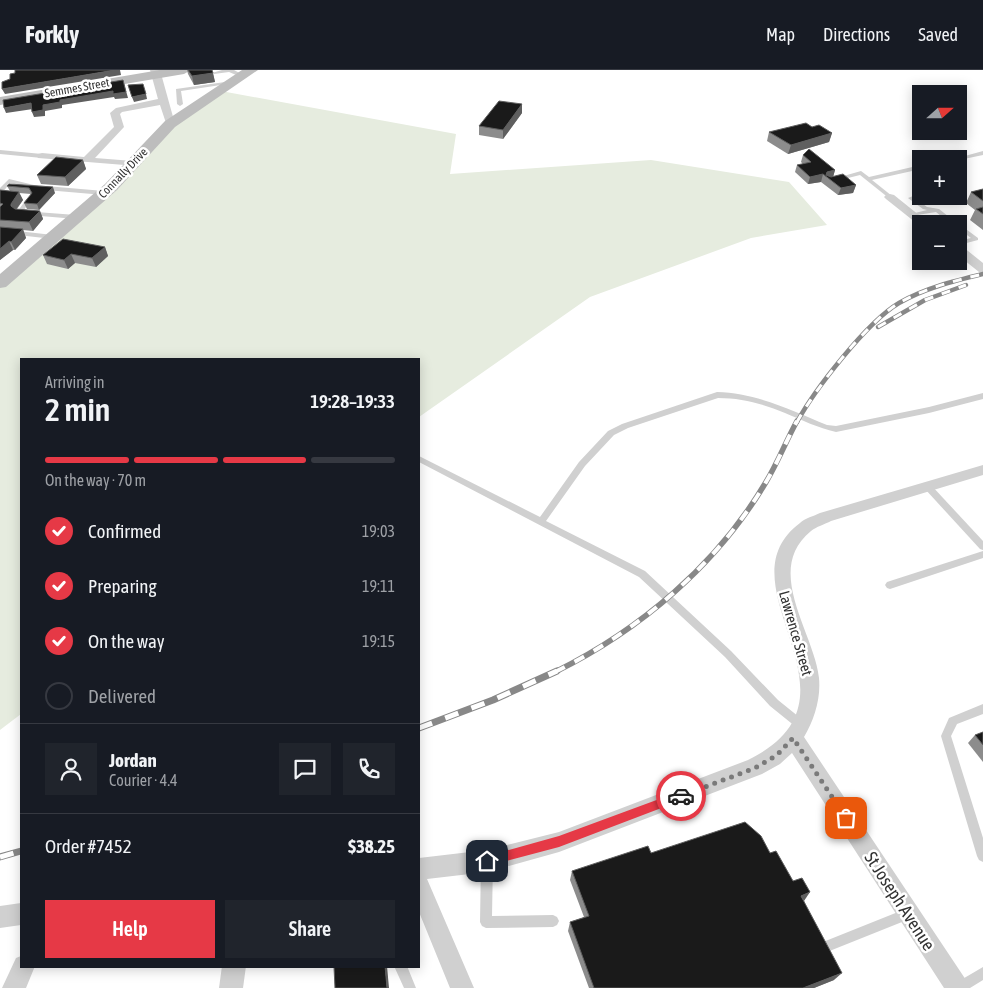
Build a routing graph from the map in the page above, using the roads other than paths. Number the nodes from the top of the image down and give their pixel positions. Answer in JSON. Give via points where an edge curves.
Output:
{"nodes":[{"id":1,"x":184,"y":70,"type":"edge"},
{"id":2,"x":156,"y":72,"type":"edge"},
{"id":3,"x":214,"y":73,"type":"edge"},
{"id":4,"x":237,"y":74,"type":"edge"},
{"id":5,"x":0,"y":101,"type":"edge"},
{"id":6,"x":163,"y":101,"type":"junction"},
{"id":7,"x":180,"y":104,"type":"dead end"},
{"id":8,"x":170,"y":124,"type":"junction"},
{"id":9,"x":0,"y":152,"type":"edge"},
{"id":10,"x":983,"y":153,"type":"edge"},
{"id":11,"x":42,"y":156,"type":"joint"},
{"id":12,"x":967,"y":157,"type":"edge"},
{"id":13,"x":88,"y":160,"type":"junction"},
{"id":14,"x":133,"y":164,"type":"junction"},
{"id":15,"x":912,"y":169,"type":"edge"},
{"id":16,"x":868,"y":178,"type":"junction"},
{"id":17,"x":828,"y":180,"type":"edge"},
{"id":18,"x":0,"y":193,"type":"edge"},
{"id":19,"x":104,"y":193,"type":"junction"},
{"id":20,"x":9,"y":196,"type":"edge"},
{"id":21,"x":890,"y":197,"type":"joint"},
{"id":22,"x":26,"y":198,"type":"edge"},
{"id":23,"x":921,"y":205,"type":"edge"},
{"id":24,"x":937,"y":210,"type":"junction"},
{"id":25,"x":913,"y":215,"type":"joint"},
{"id":26,"x":943,"y":215,"type":"edge"},
{"id":27,"x":76,"y":218,"type":"junction"},
{"id":28,"x":0,"y":231,"type":"edge"},
{"id":29,"x":967,"y":232,"type":"edge"},
{"id":30,"x":53,"y":237,"type":"junction"},
{"id":31,"x":979,"y":240,"type":"edge"},
{"id":32,"x":967,"y":256,"type":"edge"},
{"id":33,"x":983,"y":269,"type":"edge"},
{"id":34,"x":0,"y":283,"type":"edge"},
{"id":35,"x":983,"y":396,"type":"edge"},
{"id":36,"x":420,"y":459,"type":"edge"},
{"id":37,"x":983,"y":470,"type":"edge"},
{"id":38,"x":928,"y":487,"type":"junction"},
{"id":39,"x":541,"y":522,"type":"junction"},
{"id":40,"x":983,"y":547,"type":"edge"},
{"id":41,"x":983,"y":554,"type":"edge"},
{"id":42,"x":890,"y":585,"type":"dead end"},
{"id":43,"x":983,"y":709,"type":"edge"},
{"id":44,"x":797,"y":731,"type":"junction"},
{"id":45,"x":983,"y":856,"type":"edge"},
{"id":46,"x":487,"y":861,"type":"junction"},
{"id":47,"x":420,"y":869,"type":"edge"},
{"id":48,"x":420,"y":888,"type":"edge"},
{"id":49,"x":20,"y":914,"type":"edge"},
{"id":50,"x":908,"y":914,"type":"junction"},
{"id":51,"x":0,"y":917,"type":"edge"},
{"id":52,"x":552,"y":921,"type":"dead end"},
{"id":53,"x":827,"y":946,"type":"edge"},
{"id":54,"x":23,"y":968,"type":"edge"},
{"id":55,"x":234,"y":968,"type":"edge"},
{"id":56,"x":401,"y":968,"type":"edge"},
{"id":57,"x":983,"y":973,"type":"edge"},
{"id":58,"x":14,"y":988,"type":"edge"},
{"id":59,"x":231,"y":988,"type":"edge"},
{"id":60,"x":410,"y":988,"type":"edge"},
{"id":61,"x":462,"y":988,"type":"edge"},
{"id":62,"x":958,"y":988,"type":"edge"}],
"edges":[{"from":1,"to":2,"type":"street","name":"Semmes Street"},
{"from":2,"to":5,"type":"street","name":"Semmes Street"},
{"from":2,"to":6,"type":"street"},
{"from":3,"to":4,"type":"lane"},
{"from":4,"to":7,"type":"lane","via":[[178,90]]},
{"from":4,"to":8,"type":"street","name":"Connally Drive"},
{"from":6,"to":8,"type":"street"},
{"from":6,"to":13,"type":"street","via":[[119,110],[115,114],[119,127]]},
{"from":8,"to":14,"type":"street","name":"Connally Drive"},
{"from":9,"to":11,"type":"lane"},
{"from":10,"to":12,"type":"lane"},
{"from":11,"to":13,"type":"street"},
{"from":13,"to":14,"type":"street"},
{"from":14,"to":19,"type":"street","name":"Connally Drive"},
{"from":15,"to":16,"type":"lane"},
{"from":16,"to":17,"type":"lane","via":[[861,173]]},
{"from":16,"to":21,"type":"lane"},
{"from":18,"to":19,"type":"lane","via":[[9,181],[34,188]]},
{"from":18,"to":20,"type":"lane"},
{"from":19,"to":27,"type":"street","name":"Connally Drive"},
{"from":21,"to":25,"type":"street"},
{"from":22,"to":27,"type":"lane","via":[[19,213]]},
{"from":23,"to":24,"type":"lane"},
{"from":24,"to":25,"type":"lane"},
{"from":24,"to":26,"type":"lane"},
{"from":27,"to":30,"type":"street","name":"Connally Drive"},
{"from":28,"to":30,"type":"lane"},
{"from":29,"to":31,"type":"lane"},
{"from":30,"to":34,"type":"street","name":"Connally Drive"},
{"from":32,"to":33,"type":"street"},
{"from":35,"to":39,"type":"lane","via":[[836,429],[753,399],[732,394],[716,395],[610,433],[582,464]]},
{"from":36,"to":39,"type":"lane"},
{"from":37,"to":38,"type":"street","name":"Lawrence Street"},
{"from":38,"to":40,"type":"lane"},
{"from":38,"to":44,"type":"street","name":"Lawrence Street","via":[[826,517],[805,527],[787,546],[780,568],[783,590],[810,679],[808,710]]},
{"from":39,"to":44,"type":"lane","via":[[642,574],[728,654]]},
{"from":41,"to":42,"type":"lane"},
{"from":43,"to":45,"type":"lane","via":[[953,721],[946,736]]},
{"from":44,"to":46,"type":"street","name":"Lawrence Street","via":[[777,755],[755,768],[559,842]]},
{"from":44,"to":50,"type":"street","name":"St Joseph Avenue"},
{"from":46,"to":47,"type":"street","name":"Lawrence Street"},
{"from":46,"to":52,"type":"lane","via":[[486,922]]},
{"from":48,"to":61,"type":"street"},
{"from":49,"to":51,"type":"street"},
{"from":50,"to":53,"type":"lane"},
{"from":50,"to":62,"type":"street","name":"St Joseph Avenue"},
{"from":54,"to":58,"type":"street"},
{"from":55,"to":59,"type":"street"},
{"from":56,"to":60,"type":"lane"},
{"from":57,"to":62,"type":"lane"}]}
